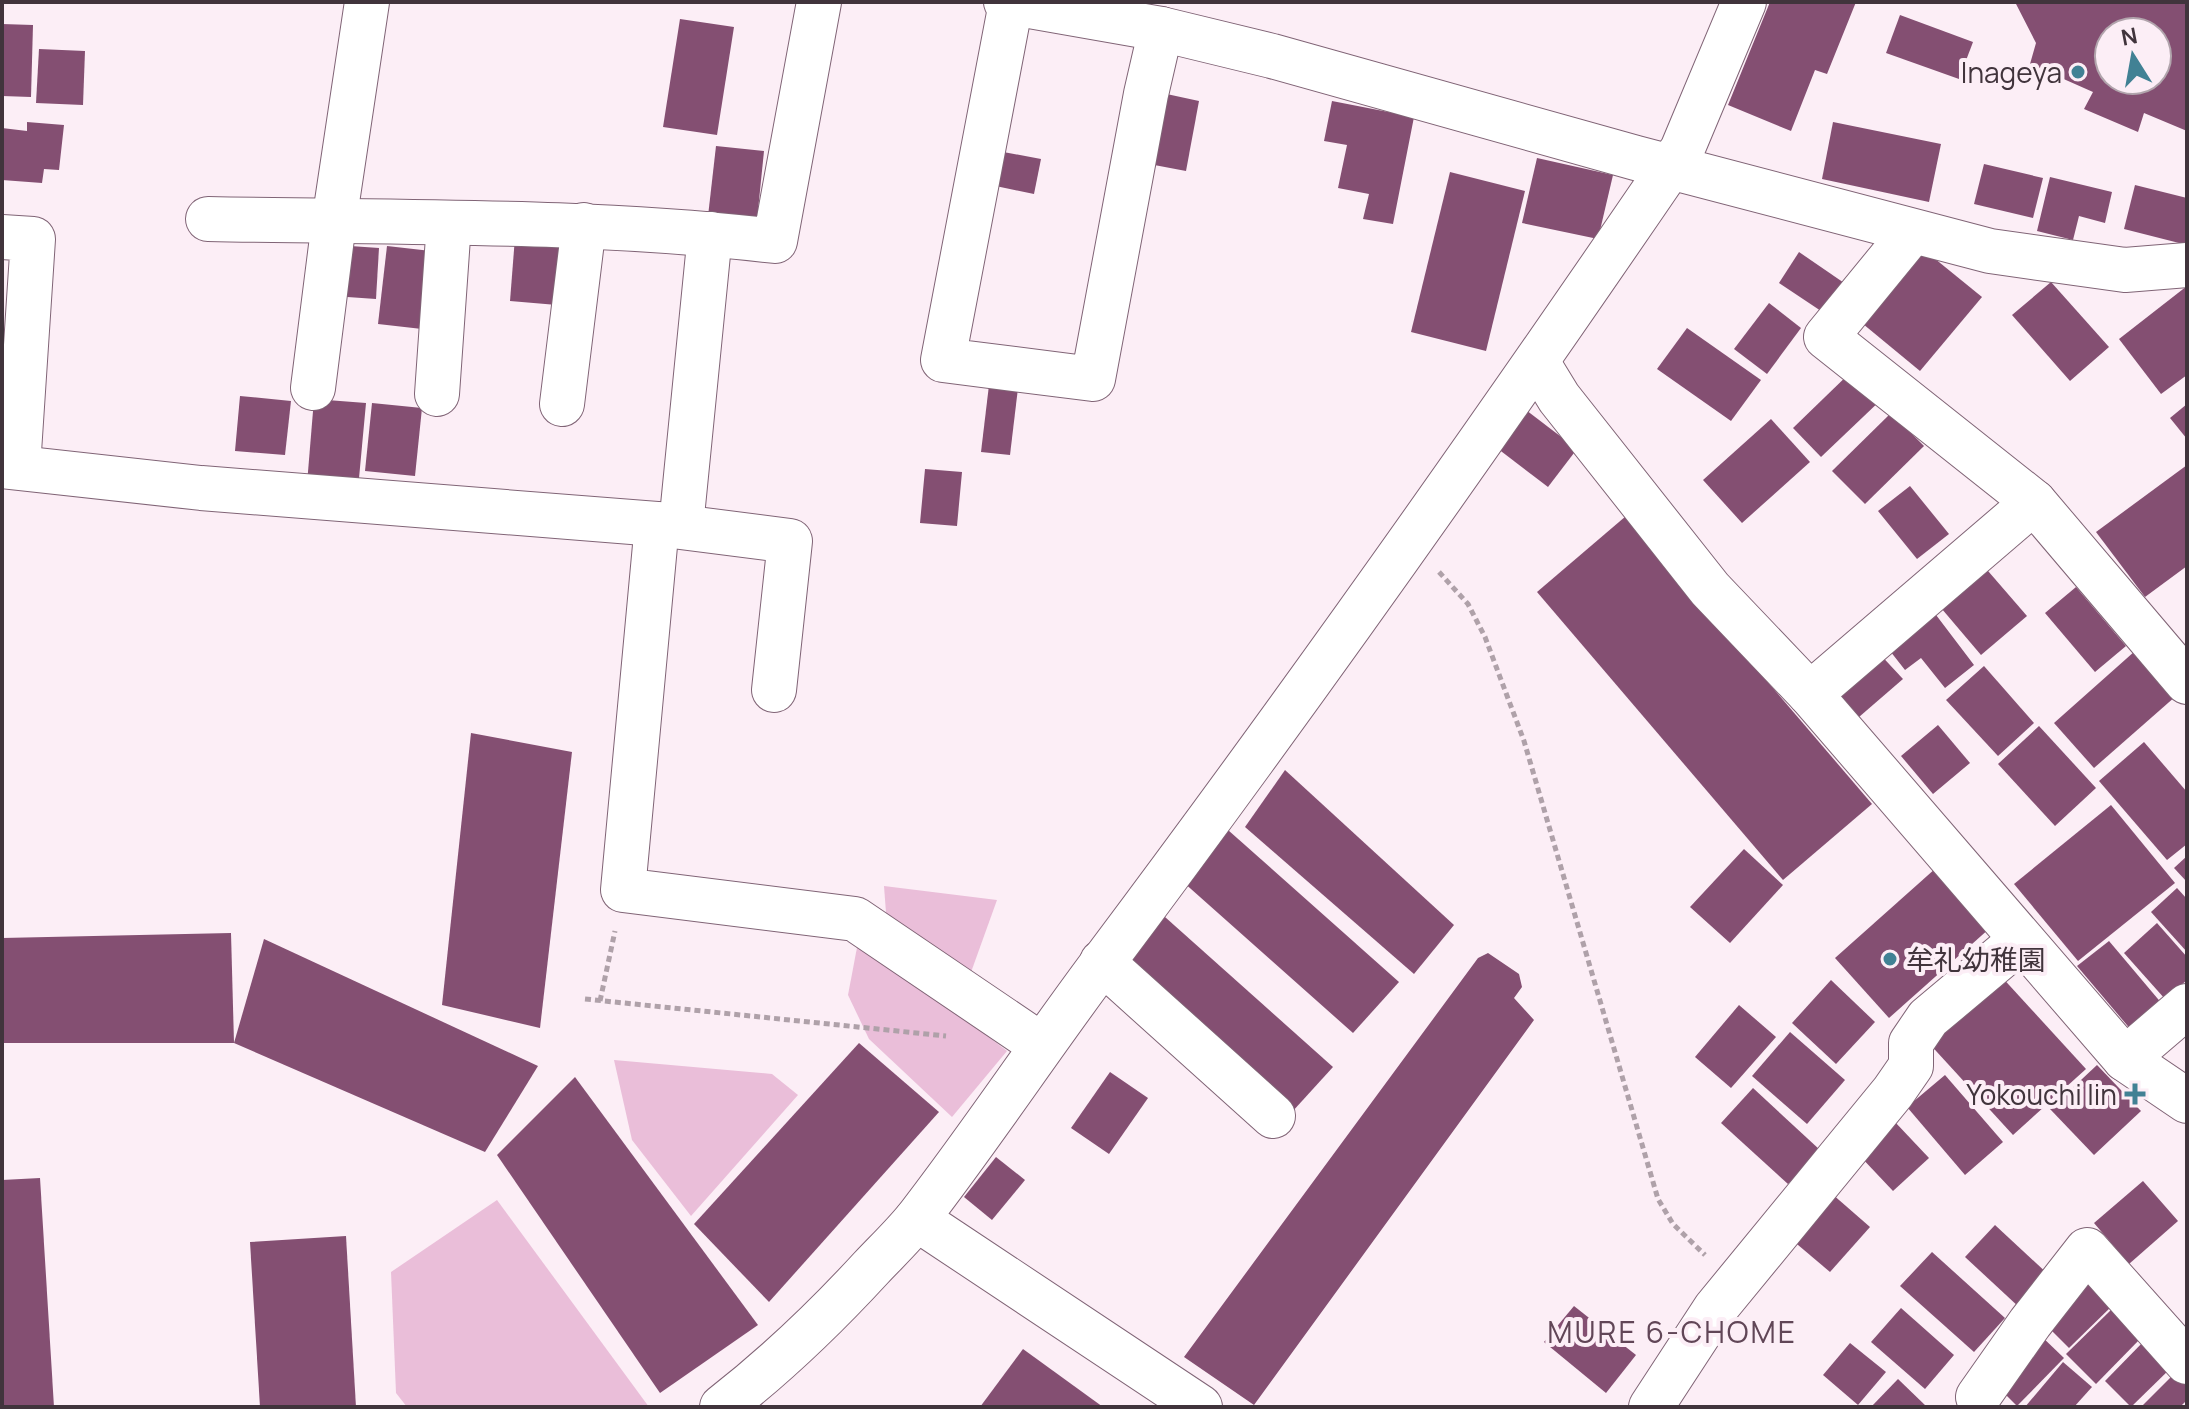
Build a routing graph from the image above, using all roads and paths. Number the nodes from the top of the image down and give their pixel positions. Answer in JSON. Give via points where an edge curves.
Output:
{"nodes":[{"id":1,"x":367,"y":2,"type":"edge"},
{"id":2,"x":819,"y":2,"type":"edge"},
{"id":3,"x":1009,"y":2,"type":"edge"},
{"id":4,"x":1744,"y":2,"type":"edge"},
{"id":5,"x":1161,"y":29,"type":"junction"},
{"id":6,"x":1670,"y":167,"type":"junction"},
{"id":7,"x":208,"y":219,"type":"dead end"},
{"id":8,"x":334,"y":222,"type":"junction"},
{"id":9,"x":449,"y":223,"type":"junction"},
{"id":10,"x":584,"y":225,"type":"junction"},
{"id":11,"x":1912,"y":232,"type":"junction"},
{"id":12,"x":710,"y":234,"type":"junction"},
{"id":13,"x":2,"y":237,"type":"edge"},
{"id":14,"x":2187,"y":265,"type":"edge"},
{"id":15,"x":1537,"y":362,"type":"junction"},
{"id":16,"x":313,"y":388,"type":"dead end"},
{"id":17,"x":437,"y":394,"type":"dead end"},
{"id":18,"x":562,"y":404,"type":"dead end"},
{"id":19,"x":10,"y":466,"type":"edge"},
{"id":20,"x":2034,"y":502,"type":"junction"},
{"id":21,"x":669,"y":525,"type":"junction"},
{"id":22,"x":1407,"y":546,"type":"junction"},
{"id":23,"x":2187,"y":682,"type":"edge"},
{"id":24,"x":774,"y":690,"type":"dead end"},
{"id":25,"x":1810,"y":694,"type":"junction"},
{"id":26,"x":623,"y":890,"type":"junction"},
{"id":27,"x":2021,"y":940,"type":"junction"},
{"id":28,"x":1102,"y":962,"type":"junction"},
{"id":29,"x":585,"y":999,"type":"dead end"},
{"id":30,"x":600,"y":1001,"type":"junction"},
{"id":31,"x":2187,"y":1006,"type":"edge"},
{"id":32,"x":948,"y":1036,"type":"dead end"},
{"id":33,"x":1041,"y":1045,"type":"junction"},
{"id":34,"x":2125,"y":1059,"type":"junction"},
{"id":35,"x":2187,"y":1101,"type":"edge"},
{"id":36,"x":1273,"y":1116,"type":"dead end"},
{"id":37,"x":917,"y":1219,"type":"junction"},
{"id":38,"x":1738,"y":1280,"type":"junction"},
{"id":39,"x":2187,"y":1362,"type":"edge"},
{"id":40,"x":1183,"y":1402,"type":"edge"},
{"id":41,"x":1979,"y":1404,"type":"edge"},
{"id":42,"x":722,"y":1407,"type":"edge"},
{"id":43,"x":1651,"y":1407,"type":"edge"}],
"edges":[{"from":1,"to":8,"type":"street"},
{"from":2,"to":12,"type":"street","via":[[775,241]]},
{"from":3,"to":5,"type":"street"},
{"from":3,"to":5,"type":"street","via":[[943,360],[1093,379]]},
{"from":4,"to":6,"type":"street"},
{"from":5,"to":6,"type":"street"},
{"from":6,"to":11,"type":"street"},
{"from":6,"to":15,"type":"street"},
{"from":7,"to":8,"type":"street"},
{"from":8,"to":9,"type":"street"},
{"from":8,"to":16,"type":"street"},
{"from":9,"to":10,"type":"street"},
{"from":9,"to":17,"type":"street"},
{"from":10,"to":12,"type":"street"},
{"from":10,"to":18,"type":"street"},
{"from":11,"to":14,"type":"street","via":[[1990,251],[2125,270]]},
{"from":11,"to":20,"type":"street","via":[[1826,337]]},
{"from":12,"to":21,"type":"street"},
{"from":13,"to":19,"type":"street","via":[[33,239]]},
{"from":15,"to":22,"type":"street"},
{"from":15,"to":25,"type":"street","via":[[1559,398],[1710,589]]},
{"from":19,"to":21,"type":"street","via":[[201,488]]},
{"from":20,"to":23,"type":"street"},
{"from":20,"to":25,"type":"street"},
{"from":21,"to":24,"type":"street","via":[[790,541]]},
{"from":21,"to":26,"type":"street"},
{"from":22,"to":28,"type":"street"},
{"from":22,"to":38,"type":"path","via":[[1468,604],[1498,670],[1546,812],[1658,1199],[1698,1250]]},
{"from":25,"to":27,"type":"street"},
{"from":26,"to":30,"type":"path"},
{"from":26,"to":33,"type":"street","via":[[855,919]]},
{"from":27,"to":34,"type":"street"},
{"from":27,"to":38,"type":"street","via":[[1928,1018],[1911,1043],[1911,1066],[1893,1092]]},
{"from":28,"to":33,"type":"street"},
{"from":28,"to":36,"type":"street"},
{"from":29,"to":30,"type":"path"},
{"from":30,"to":32,"type":"path"},
{"from":31,"to":34,"type":"street"},
{"from":33,"to":37,"type":"street"},
{"from":34,"to":35,"type":"street"},
{"from":37,"to":40,"type":"street"},
{"from":37,"to":42,"type":"street","via":[[836,1305]]},
{"from":38,"to":43,"type":"street"},
{"from":39,"to":41,"type":"street","via":[[2087,1250],[2030,1323]]}]}
